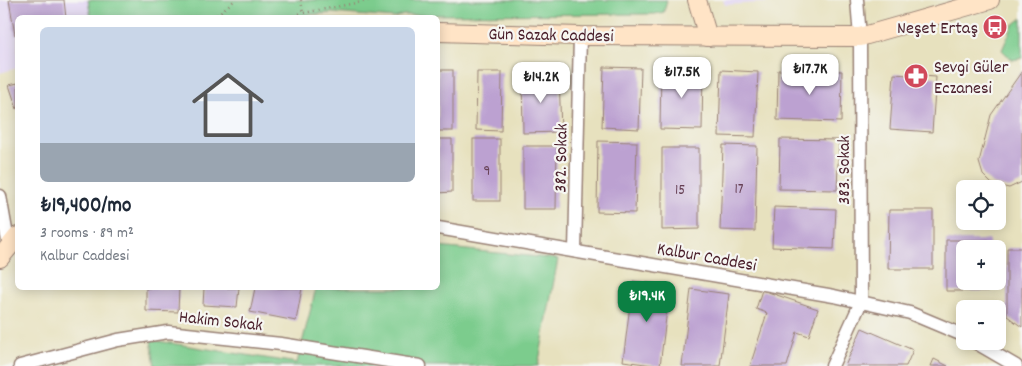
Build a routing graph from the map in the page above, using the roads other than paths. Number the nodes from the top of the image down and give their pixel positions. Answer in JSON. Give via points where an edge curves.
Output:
{"nodes":[{"id":1,"x":697,"y":0,"type":"edge"},
{"id":2,"x":857,"y":0,"type":"edge"},
{"id":3,"x":990,"y":0,"type":"edge"},
{"id":4,"x":440,"y":32,"type":"edge"},
{"id":5,"x":580,"y":36,"type":"junction"},
{"id":6,"x":708,"y":37,"type":"junction"},
{"id":7,"x":860,"y":37,"type":"junction"},
{"id":8,"x":0,"y":196,"type":"edge"},
{"id":9,"x":440,"y":228,"type":"edge"},
{"id":10,"x":9,"y":247,"type":"edge"},
{"id":11,"x":575,"y":251,"type":"junction"},
{"id":12,"x":861,"y":302,"type":"junction"},
{"id":13,"x":956,"y":332,"type":"edge"},
{"id":14,"x":988,"y":350,"type":"edge"},
{"id":15,"x":20,"y":366,"type":"edge"},
{"id":16,"x":420,"y":366,"type":"edge"},
{"id":17,"x":832,"y":366,"type":"edge"},
{"id":18,"x":1016,"y":366,"type":"edge"}],
"edges":[{"from":1,"to":6,"type":"street"},
{"from":2,"to":7,"type":"street","name":"383. Sokak"},
{"from":3,"to":7,"type":"street","name":"Gün Sazak Caddesi"},
{"from":4,"to":5,"type":"street","name":"Gün Sazak Caddesi"},
{"from":5,"to":6,"type":"street","name":"Gün Sazak Caddesi"},
{"from":5,"to":11,"type":"street","name":"382. Sokak"},
{"from":6,"to":7,"type":"street","name":"Gün Sazak Caddesi"},
{"from":7,"to":12,"type":"street","name":"383. Sokak"},
{"from":8,"to":10,"type":"street"},
{"from":9,"to":11,"type":"street","name":"Kalbur Caddesi"},
{"from":11,"to":12,"type":"street","name":"Kalbur Caddesi"},
{"from":12,"to":13,"type":"street","name":"Kalbur Caddesi","via":[[910,313]]},
{"from":12,"to":17,"type":"street"},
{"from":14,"to":18,"type":"street"},
{"from":15,"to":16,"type":"street","name":"Hakim Sokak","via":[[118,340],[168,332],[281,344]]}]}
